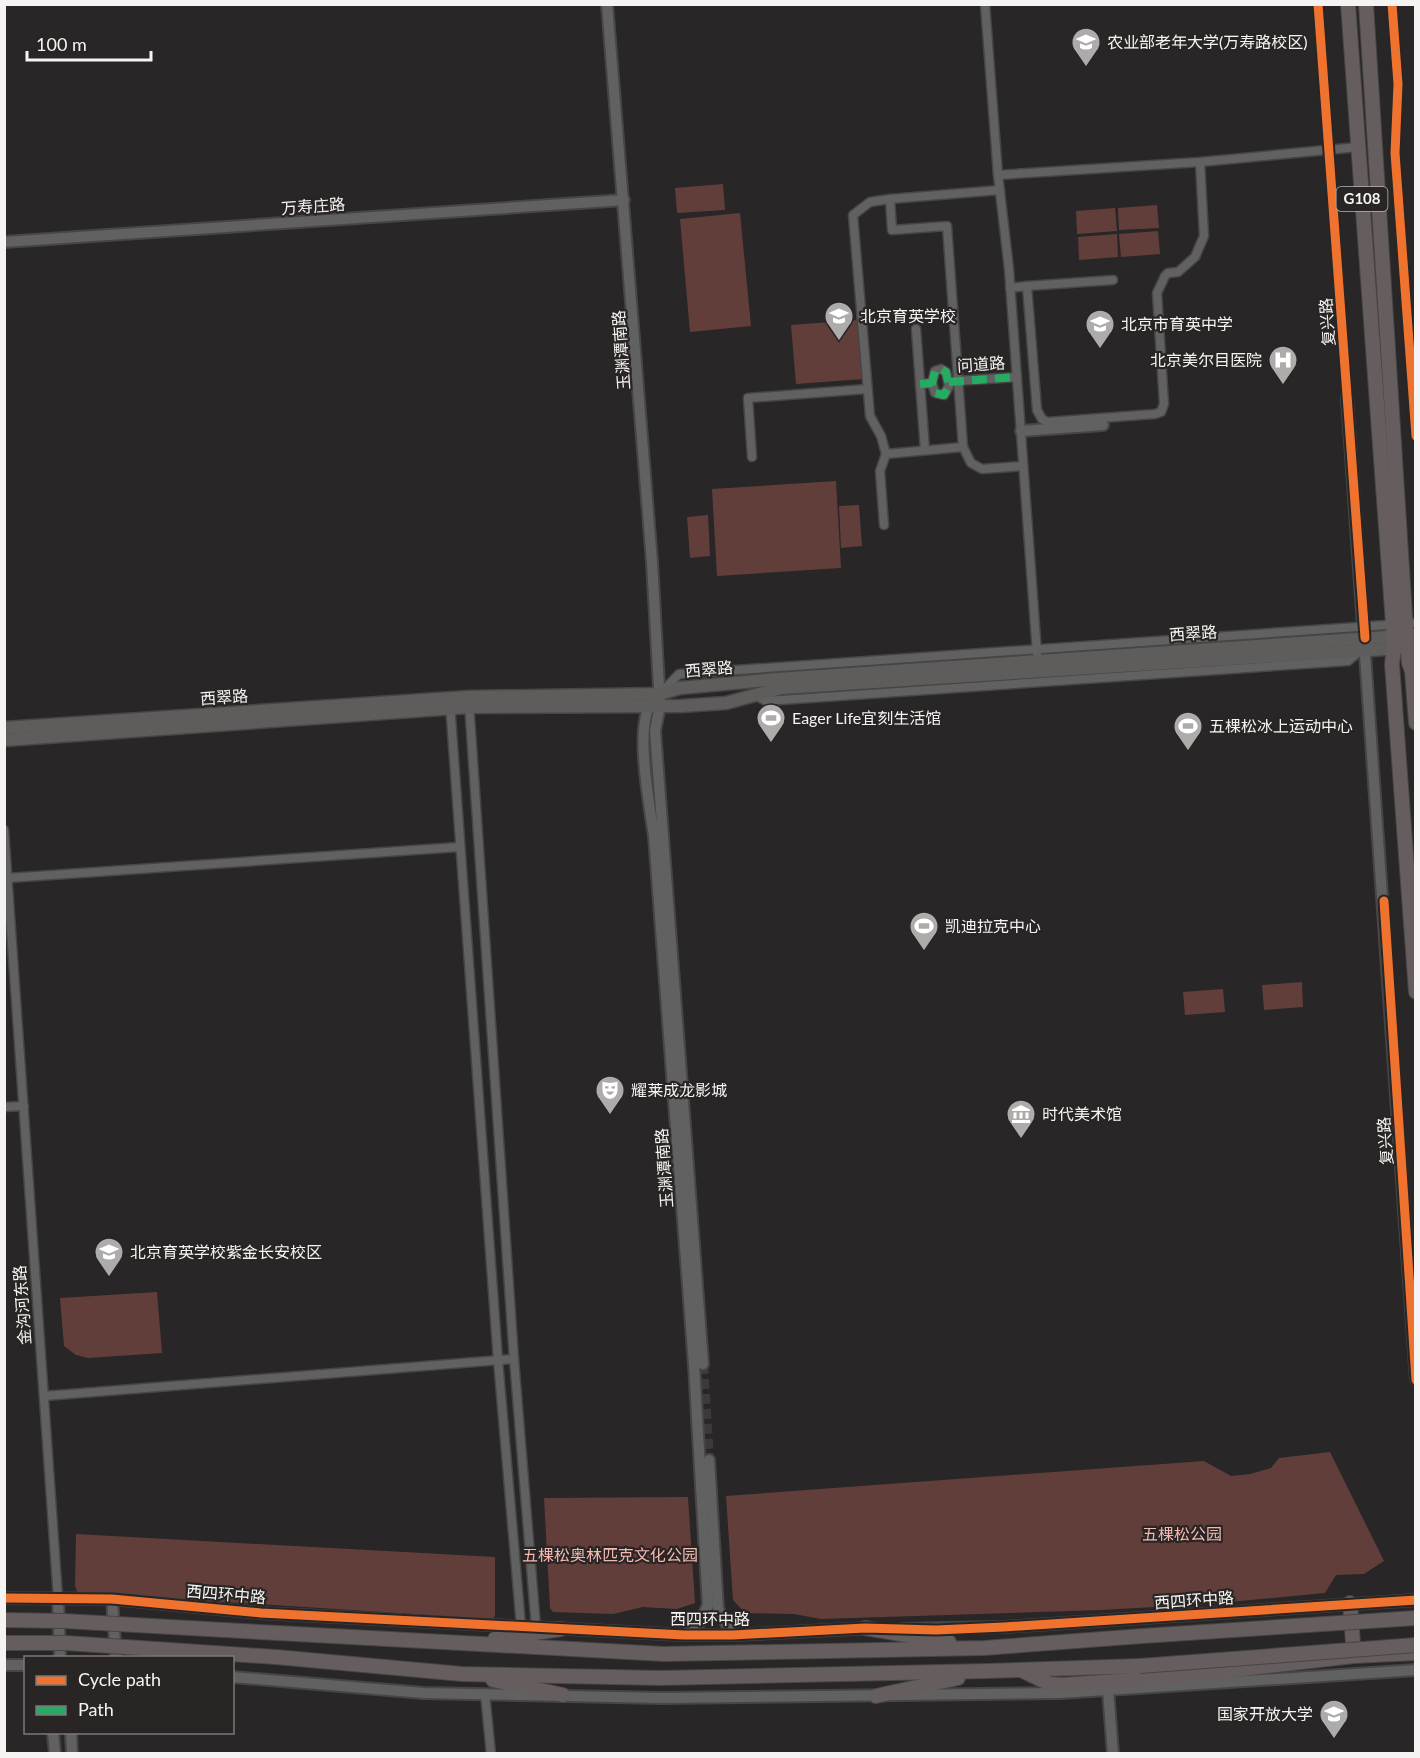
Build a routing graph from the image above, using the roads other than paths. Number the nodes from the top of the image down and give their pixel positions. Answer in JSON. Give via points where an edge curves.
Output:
{"nodes":[{"id":1,"x":607,"y":4,"type":"edge"},
{"id":2,"x":985,"y":4,"type":"edge"},
{"id":3,"x":1348,"y":4,"type":"edge"},
{"id":4,"x":1366,"y":4,"type":"edge"},
{"id":5,"x":1392,"y":4,"type":"edge"},
{"id":6,"x":1358,"y":147,"type":"junction"},
{"id":7,"x":1200,"y":162,"type":"junction"},
{"id":8,"x":998,"y":175,"type":"junction"},
{"id":9,"x":1000,"y":190,"type":"junction"},
{"id":10,"x":890,"y":199,"type":"junction"},
{"id":11,"x":624,"y":200,"type":"junction"},
{"id":12,"x":4,"y":242,"type":"edge"},
{"id":13,"x":1113,"y":280,"type":"dead end"},
{"id":14,"x":1028,"y":286,"type":"junction"},
{"id":15,"x":1010,"y":288,"type":"junction"},
{"id":16,"x":916,"y":329,"type":"dead end"},
{"id":17,"x":1017,"y":376,"type":"junction"},
{"id":18,"x":958,"y":381,"type":"junction"},
{"id":19,"x":949,"y":382,"type":"junction"},
{"id":20,"x":932,"y":383,"type":"junction"},
{"id":21,"x":920,"y":384,"type":"junction"},
{"id":22,"x":867,"y":388,"type":"junction"},
{"id":23,"x":1347,"y":398,"type":"dead end"},
{"id":24,"x":1103,"y":425,"type":"dead end"},
{"id":25,"x":1021,"y":430,"type":"junction"},
{"id":26,"x":1416,"y":436,"type":"edge"},
{"id":27,"x":963,"y":447,"type":"junction"},
{"id":28,"x":925,"y":450,"type":"junction"},
{"id":29,"x":886,"y":454,"type":"junction"},
{"id":30,"x":752,"y":457,"type":"dead end"},
{"id":31,"x":1023,"y":466,"type":"junction"},
{"id":32,"x":884,"y":525,"type":"dead end"},
{"id":33,"x":1405,"y":635,"type":"edge"},
{"id":34,"x":1364,"y":641,"type":"junction"},
{"id":35,"x":1037,"y":661,"type":"junction"},
{"id":36,"x":754,"y":695,"type":"junction"},
{"id":37,"x":656,"y":701,"type":"junction"},
{"id":38,"x":469,"y":702,"type":"junction"},
{"id":39,"x":450,"y":703,"type":"junction"},
{"id":40,"x":1416,"y":723,"type":"edge"},
{"id":41,"x":4,"y":728,"type":"edge"},
{"id":42,"x":4,"y":740,"type":"edge"},
{"id":43,"x":4,"y":830,"type":"edge"},
{"id":44,"x":459,"y":847,"type":"junction"},
{"id":45,"x":8,"y":878,"type":"junction"},
{"id":46,"x":1416,"y":992,"type":"edge"},
{"id":47,"x":24,"y":1106,"type":"junction"},
{"id":48,"x":4,"y":1107,"type":"edge"},
{"id":49,"x":514,"y":1359,"type":"junction"},
{"id":50,"x":498,"y":1360,"type":"junction"},
{"id":51,"x":703,"y":1364,"type":"tunnel mouth"},
{"id":52,"x":1416,"y":1380,"type":"edge"},
{"id":53,"x":44,"y":1396,"type":"junction"},
{"id":54,"x":709,"y":1460,"type":"tunnel mouth"},
{"id":55,"x":4,"y":1598,"type":"edge"},
{"id":56,"x":58,"y":1598,"type":"junction"},
{"id":57,"x":112,"y":1599,"type":"junction"},
{"id":58,"x":1416,"y":1600,"type":"edge"},
{"id":59,"x":1350,"y":1604,"type":"junction"},
{"id":60,"x":1416,"y":1618,"type":"edge"},
{"id":61,"x":4,"y":1620,"type":"edge"},
{"id":62,"x":520,"y":1626,"type":"junction"},
{"id":63,"x":536,"y":1627,"type":"junction"},
{"id":64,"x":865,"y":1628,"type":"junction"},
{"id":65,"x":561,"y":1629,"type":"junction"},
{"id":66,"x":684,"y":1635,"type":"junction"},
{"id":67,"x":733,"y":1635,"type":"junction"},
{"id":68,"x":4,"y":1642,"type":"edge"},
{"id":69,"x":466,"y":1643,"type":"junction"},
{"id":70,"x":1416,"y":1645,"type":"edge"},
{"id":71,"x":984,"y":1648,"type":"junction"},
{"id":72,"x":1416,"y":1653,"type":"edge"},
{"id":73,"x":60,"y":1656,"type":"edge"},
{"id":74,"x":116,"y":1656,"type":"edge"},
{"id":75,"x":1354,"y":1656,"type":"junction"},
{"id":76,"x":4,"y":1665,"type":"edge"},
{"id":77,"x":24,"y":1665,"type":"edge"},
{"id":78,"x":1022,"y":1670,"type":"junction"},
{"id":79,"x":1416,"y":1670,"type":"edge"},
{"id":80,"x":988,"y":1671,"type":"junction"},
{"id":81,"x":462,"y":1674,"type":"junction"},
{"id":82,"x":234,"y":1677,"type":"edge"},
{"id":83,"x":1108,"y":1689,"type":"junction"},
{"id":84,"x":485,"y":1694,"type":"junction"},
{"id":85,"x":563,"y":1695,"type":"junction"},
{"id":86,"x":876,"y":1696,"type":"junction"},
{"id":87,"x":53,"y":1734,"type":"edge"},
{"id":88,"x":71,"y":1734,"type":"edge"},
{"id":89,"x":55,"y":1754,"type":"edge"},
{"id":90,"x":72,"y":1754,"type":"edge"},
{"id":91,"x":491,"y":1754,"type":"edge"},
{"id":92,"x":1113,"y":1754,"type":"edge"}],
"edges":[{"from":1,"to":11,"type":"street","name":"玉渊潭南路"},
{"from":2,"to":8,"type":"street"},
{"from":3,"to":6,"type":"highway","number":"G108"},
{"from":4,"to":33,"type":"highway","number":"G108"},
{"from":5,"to":26,"type":"street","via":[[1398,84],[1395,153]]},
{"from":6,"to":7,"type":"street"},
{"from":6,"to":33,"type":"highway","number":"G108"},
{"from":7,"to":8,"type":"street"},
{"from":7,"to":14,"type":"street","via":[[1204,236],[1195,257],[1178,272],[1168,273],[1157,293],[1164,405],[1161,412],[1047,422],[1042,419],[1036,410]]},
{"from":8,"to":9,"type":"street"},
{"from":9,"to":10,"type":"street"},
{"from":9,"to":15,"type":"street"},
{"from":10,"to":18,"type":"street","via":[[892,230],[947,225]]},
{"from":10,"to":22,"type":"street","via":[[870,202],[853,215]]},
{"from":11,"to":12,"type":"street","name":"万寿庄路"},
{"from":11,"to":37,"type":"street","name":"玉渊潭南路","via":[[652,562]]},
{"from":13,"to":14,"type":"street"},
{"from":14,"to":15,"type":"street"},
{"from":15,"to":17,"type":"street"},
{"from":16,"to":21,"type":"street"},
{"from":17,"to":18,"type":"street","name":"问道路"},
{"from":17,"to":25,"type":"street"},
{"from":18,"to":19,"type":"street","name":"问道路"},
{"from":18,"to":27,"type":"street"},
{"from":19,"to":20,"type":"street","via":[[947,392],[940,395],[933,391]]},
{"from":19,"to":20,"type":"street","via":[[946,372],[940,369],[933,373]]},
{"from":20,"to":21,"type":"street"},
{"from":21,"to":28,"type":"street"},
{"from":22,"to":29,"type":"street","via":[[870,416]]},
{"from":22,"to":30,"type":"street","via":[[748,398]]},
{"from":23,"to":34,"type":"street","name":"复兴路"},
{"from":24,"to":25,"type":"street"},
{"from":25,"to":31,"type":"street"},
{"from":27,"to":28,"type":"street"},
{"from":27,"to":31,"type":"street","via":[[971,463],[982,469]]},
{"from":28,"to":29,"type":"street"},
{"from":29,"to":32,"type":"street","via":[[880,471]]},
{"from":31,"to":35,"type":"street"},
{"from":33,"to":34,"type":"main road","name":"西翠路"},
{"from":33,"to":40,"type":"highway","number":"G108"},
{"from":33,"to":46,"type":"highway","number":"G108","via":[[1392,664]]},
{"from":34,"to":35,"type":"main road","name":"西翠路"},
{"from":34,"to":35,"type":"street"},
{"from":34,"to":36,"type":"street","via":[[1348,661],[766,701]]},
{"from":34,"to":52,"type":"street","name":"复兴路"},
{"from":35,"to":36,"type":"main road","name":"西翠路","via":[[781,688]]},
{"from":35,"to":37,"type":"main road","name":"西翠路","via":[[680,688]]},
{"from":36,"to":37,"type":"main road","name":"西翠路","via":[[726,703],[681,706]]},
{"from":37,"to":38,"type":"main road","name":"西翠路"},
{"from":37,"to":51,"type":"street","name":"玉渊潭南路","via":[[655,731]]},
{"from":37,"to":66,"type":"street","name":"玉渊潭南路","via":[[643,724],[694,1365],[708,1605],[701,1621]]},
{"from":38,"to":39,"type":"main road","name":"西翠路"},
{"from":38,"to":49,"type":"street"},
{"from":39,"to":41,"type":"main road","name":"西翠路"},
{"from":39,"to":42,"type":"main road","name":"西翠路"},
{"from":39,"to":44,"type":"street"},
{"from":43,"to":45,"type":"street","name":"金沟河东路"},
{"from":44,"to":45,"type":"street"},
{"from":44,"to":50,"type":"street"},
{"from":45,"to":47,"type":"street","name":"金沟河东路"},
{"from":47,"to":48,"type":"street"},
{"from":47,"to":53,"type":"street","name":"金沟河东路"},
{"from":49,"to":50,"type":"street"},
{"from":49,"to":63,"type":"street"},
{"from":50,"to":53,"type":"street"},
{"from":50,"to":62,"type":"street"},
{"from":53,"to":56,"type":"street","name":"金沟河东路"},
{"from":54,"to":67,"type":"street","via":[[718,1609]]},
{"from":55,"to":56,"type":"street","name":"西四环中路"},
{"from":56,"to":57,"type":"street","name":"西四环中路"},
{"from":56,"to":73,"type":"street"},
{"from":57,"to":62,"type":"street","name":"西四环中路","via":[[261,1613]]},
{"from":57,"to":74,"type":"street"},
{"from":58,"to":59,"type":"street","name":"西四环中路"},
{"from":59,"to":64,"type":"street","name":"西四环中路","via":[[1004,1627]]},
{"from":59,"to":75,"type":"highway"},
{"from":60,"to":71,"type":"highway","name":"西四环中路","bridge":true},
{"from":61,"to":69,"type":"highway","name":"西四环中路","bridge":true},
{"from":62,"to":63,"type":"street","name":"西四环中路"},
{"from":63,"to":65,"type":"street","name":"西四环中路"},
{"from":64,"to":67,"type":"street","name":"西四环中路"},
{"from":64,"to":71,"type":"highway"},
{"from":65,"to":66,"type":"street","name":"西四环中路"},
{"from":65,"to":69,"type":"highway"},
{"from":66,"to":67,"type":"street","name":"西四环中路"},
{"from":68,"to":81,"type":"highway","bridge":true,"via":[[276,1657]]},
{"from":69,"to":71,"type":"highway","name":"西四环中路","via":[[664,1654]]},
{"from":70,"to":78,"type":"highway","bridge":true,"via":[[1140,1666]]},
{"from":72,"to":75,"type":"highway"},
{"from":75,"to":78,"type":"highway","via":[[1174,1677],[1061,1685],[1050,1684]]},
{"from":76,"to":77,"type":"street"},
{"from":78,"to":80,"type":"highway"},
{"from":79,"to":83,"type":"street"},
{"from":80,"to":81,"type":"highway","via":[[661,1678]]},
{"from":80,"to":86,"type":"highway"},
{"from":81,"to":85,"type":"highway"},
{"from":82,"to":84,"type":"street","via":[[424,1693]]},
{"from":83,"to":86,"type":"street"},
{"from":83,"to":92,"type":"street"},
{"from":84,"to":85,"type":"street"},
{"from":84,"to":91,"type":"street"},
{"from":85,"to":86,"type":"street"},
{"from":87,"to":89,"type":"street"},
{"from":88,"to":90,"type":"street"}]}
